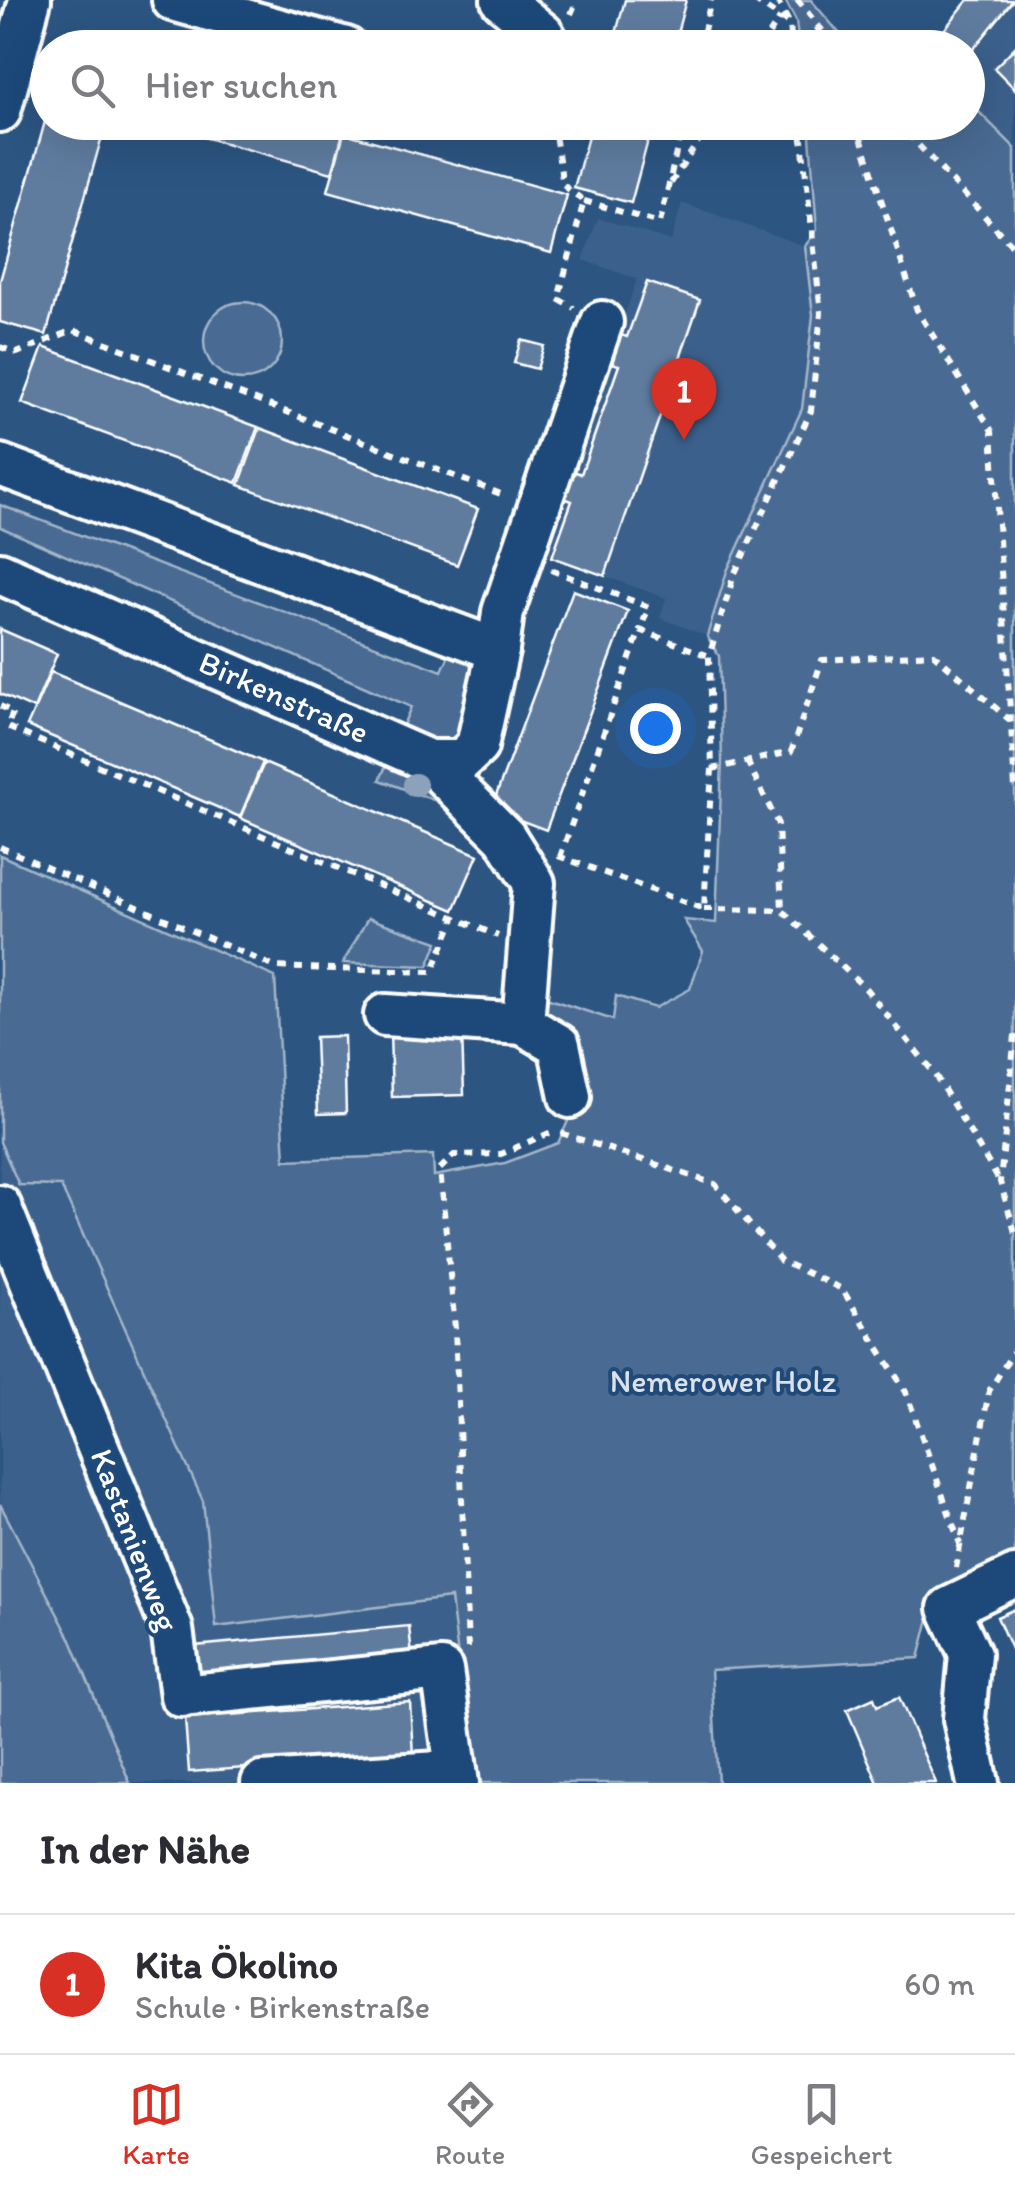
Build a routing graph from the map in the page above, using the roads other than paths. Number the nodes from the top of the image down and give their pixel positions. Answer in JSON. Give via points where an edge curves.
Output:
{"nodes":[{"id":1,"x":30,"y":0,"type":"edge"},
{"id":2,"x":172,"y":0,"type":"edge"},
{"id":3,"x":502,"y":0,"type":"edge"},
{"id":4,"x":281,"y":30,"type":"edge"},
{"id":5,"x":538,"y":30,"type":"edge"},
{"id":6,"x":0,"y":111,"type":"edge"},
{"id":7,"x":602,"y":322,"type":"dead end"},
{"id":8,"x":0,"y":465,"type":"edge"},
{"id":9,"x":0,"y":574,"type":"edge"},
{"id":10,"x":498,"y":650,"type":"junction"},
{"id":11,"x":430,"y":761,"type":"junction"},
{"id":12,"x":384,"y":1016,"type":"dead end"},
{"id":13,"x":522,"y":1024,"type":"junction"},
{"id":14,"x":563,"y":1114,"type":"road end"},
{"id":15,"x":0,"y":1206,"type":"edge"},
{"id":16,"x":1015,"y":1576,"type":"edge"},
{"id":17,"x":457,"y":1777,"type":"edge"},
{"id":18,"x":262,"y":1783,"type":"edge"},
{"id":19,"x":978,"y":1783,"type":"edge"}],
"edges":[{"from":1,"to":6,"type":"street"},
{"from":2,"to":4,"type":"street"},
{"from":3,"to":5,"type":"street"},
{"from":7,"to":10,"type":"street","via":[[503,612]]},
{"from":8,"to":10,"type":"street"},
{"from":9,"to":11,"type":"street","name":"Birkenstraße"},
{"from":10,"to":11,"type":"street","via":[[477,746],[461,762]]},
{"from":11,"to":13,"type":"street","via":[[505,837],[534,882]]},
{"from":12,"to":13,"type":"street"},
{"from":13,"to":14,"type":"street","via":[[559,1044]]},
{"from":15,"to":17,"type":"street","name":"Kastanienweg","via":[[172,1629],[181,1696],[442,1670]]},
{"from":16,"to":19,"type":"street","via":[[949,1608],[970,1654],[964,1719]]},
{"from":17,"to":18,"type":"street"}]}
